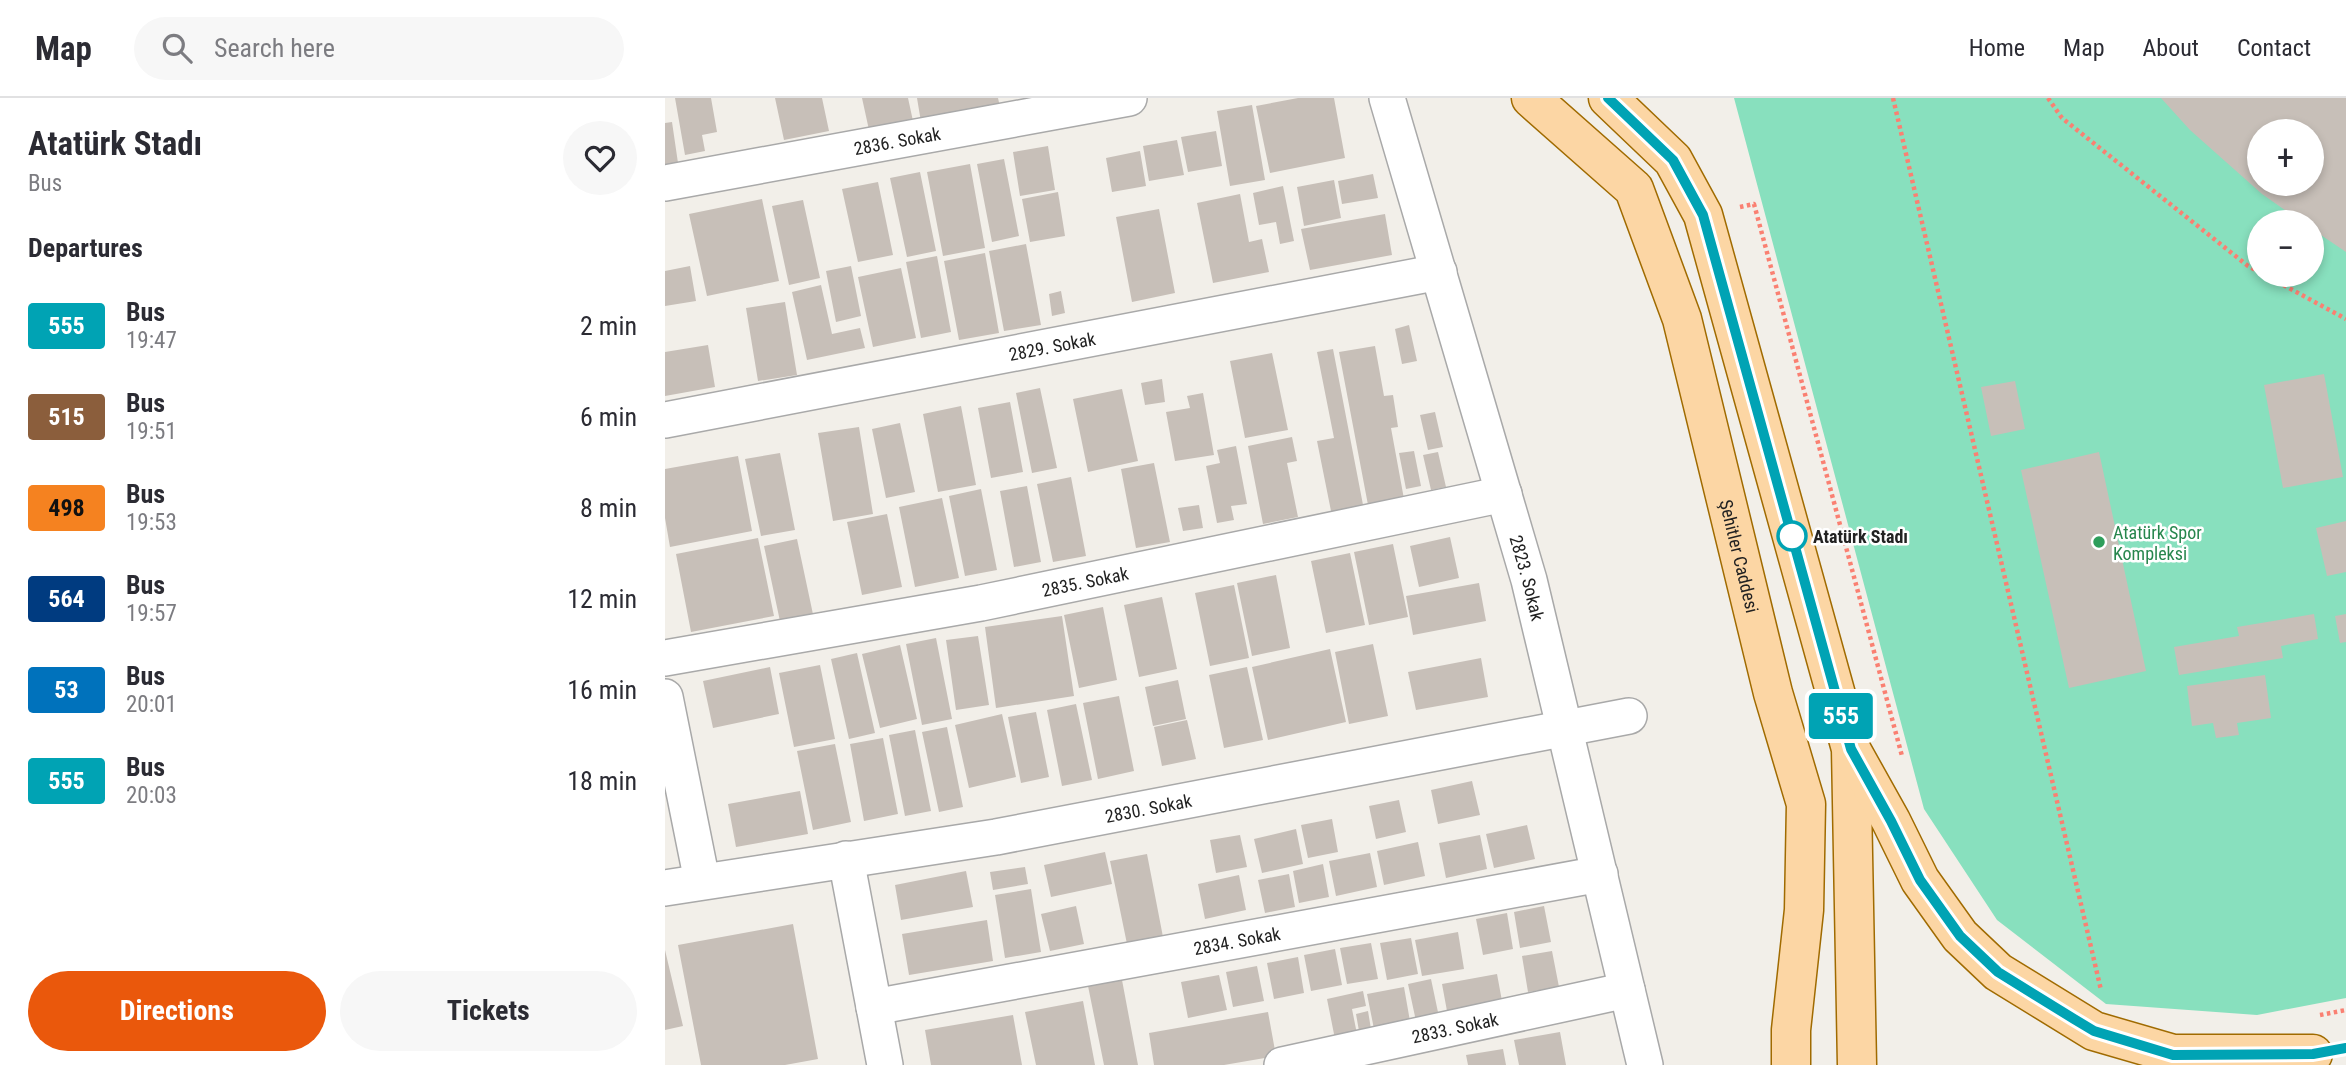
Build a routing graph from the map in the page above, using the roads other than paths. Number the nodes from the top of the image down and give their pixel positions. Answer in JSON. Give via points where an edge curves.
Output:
{"nodes":[{"id":1,"x":1129,"y":98,"type":"edge"},
{"id":2,"x":1387,"y":98,"type":"edge"},
{"id":3,"x":1531,"y":98,"type":"edge"},
{"id":4,"x":1608,"y":98,"type":"edge"},
{"id":5,"x":665,"y":183,"type":"edge"},
{"id":6,"x":1439,"y":272,"type":"junction"},
{"id":7,"x":665,"y":420,"type":"edge"},
{"id":8,"x":1504,"y":494,"type":"junction"},
{"id":9,"x":665,"y":657,"type":"edge"},
{"id":10,"x":665,"y":697,"type":"edge"},
{"id":11,"x":1629,"y":716,"type":"dead end"},
{"id":12,"x":1565,"y":728,"type":"junction"},
{"id":13,"x":1851,"y":749,"type":"junction"},
{"id":14,"x":846,"y":859,"type":"junction"},
{"id":15,"x":1600,"y":874,"type":"junction"},
{"id":16,"x":702,"y":881,"type":"junction"},
{"id":17,"x":665,"y":888,"type":"edge"},
{"id":18,"x":1627,"y":990,"type":"junction"},
{"id":19,"x":874,"y":1007,"type":"junction"},
{"id":20,"x":2330,"y":1051,"type":"edge"},
{"id":21,"x":885,"y":1065,"type":"edge"},
{"id":22,"x":1282,"y":1065,"type":"edge"},
{"id":23,"x":1645,"y":1065,"type":"edge"},
{"id":24,"x":1791,"y":1065,"type":"edge"},
{"id":25,"x":1857,"y":1065,"type":"edge"},
{"id":26,"x":2160,"y":1065,"type":"edge"},
{"id":27,"x":2275,"y":1065,"type":"edge"}],
"edges":[{"from":1,"to":5,"type":"street","name":"2836. Sokak"},
{"from":2,"to":6,"type":"street","name":"2823. Sokak"},
{"from":3,"to":24,"type":"main road","name":"Şehitler Caddesi","via":[[1634,189],[1682,319],[1773,693],[1806,804],[1804,910]]},
{"from":4,"to":13,"type":"main road","via":[[1673,160],[1703,215]]},
{"from":6,"to":7,"type":"street","name":"2829. Sokak"},
{"from":6,"to":8,"type":"street","name":"2823. Sokak"},
{"from":8,"to":9,"type":"street","name":"2835. Sokak","via":[[981,603]]},
{"from":8,"to":12,"type":"street","name":"2823. Sokak"},
{"from":10,"to":16,"type":"street"},
{"from":11,"to":12,"type":"street","name":"2830. Sokak"},
{"from":12,"to":14,"type":"street","name":"2830. Sokak","via":[[1009,834]]},
{"from":12,"to":15,"type":"street","name":"2823. Sokak"},
{"from":13,"to":20,"type":"main road","via":[[1920,880],[1960,936],[1998,972],[2094,1031],[2173,1055]]},
{"from":13,"to":25,"type":"main road"},
{"from":14,"to":16,"type":"street","name":"2830. Sokak"},
{"from":14,"to":19,"type":"street"},
{"from":15,"to":18,"type":"street","name":"2823. Sokak"},
{"from":15,"to":19,"type":"street","name":"2834. Sokak"},
{"from":16,"to":17,"type":"street","name":"2830. Sokak"},
{"from":18,"to":22,"type":"street","name":"2833. Sokak"},
{"from":18,"to":23,"type":"street","name":"2823. Sokak"},
{"from":19,"to":21,"type":"street"},
{"from":20,"to":26,"type":"main road"},
{"from":20,"to":27,"type":"main road"}]}
